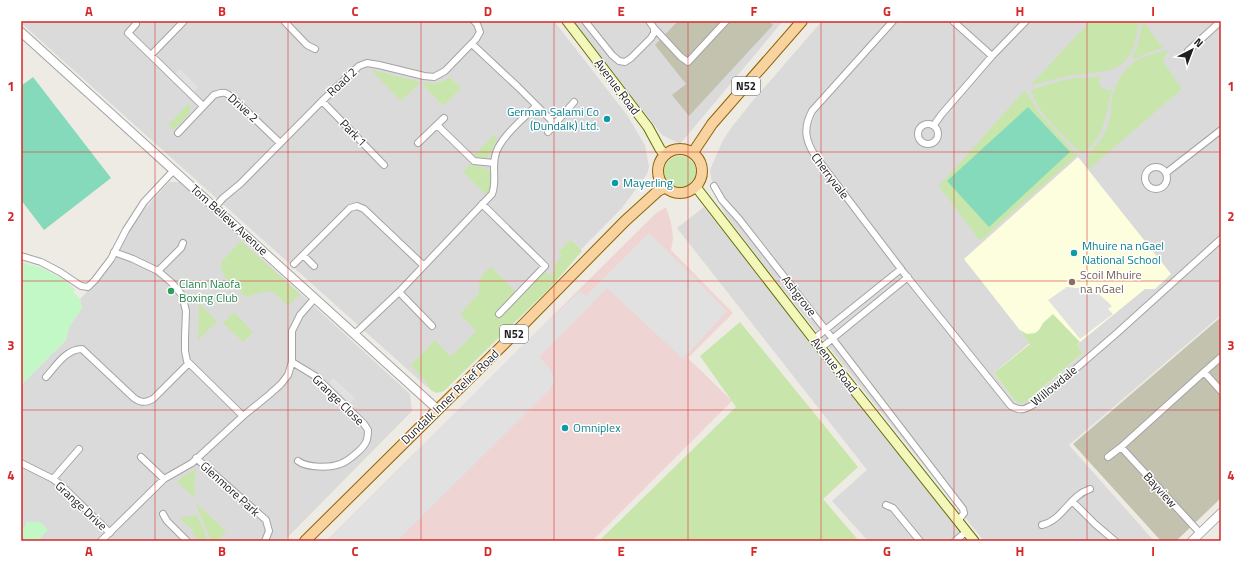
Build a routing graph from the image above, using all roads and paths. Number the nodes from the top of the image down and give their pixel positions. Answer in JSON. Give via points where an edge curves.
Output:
{"nodes":[{"id":1,"x":184,"y":21,"type":"edge"},
{"id":2,"x":285,"y":21,"type":"edge"},
{"id":3,"x":474,"y":21,"type":"edge"},
{"id":4,"x":567,"y":21,"type":"edge"},
{"id":5,"x":585,"y":21,"type":"edge"},
{"id":6,"x":649,"y":21,"type":"edge"},
{"id":7,"x":726,"y":21,"type":"edge"},
{"id":8,"x":802,"y":21,"type":"edge"},
{"id":9,"x":893,"y":21,"type":"edge"},
{"id":10,"x":953,"y":21,"type":"edge"},
{"id":11,"x":1026,"y":21,"type":"edge"},
{"id":12,"x":1221,"y":21,"type":"edge"},
{"id":13,"x":136,"y":24,"type":"dead end"},
{"id":14,"x":654,"y":28,"type":"junction"},
{"id":15,"x":21,"y":32,"type":"edge"},
{"id":16,"x":472,"y":44,"type":"junction"},
{"id":17,"x":315,"y":49,"type":"dead end"},
{"id":18,"x":1188,"y":51,"type":"dead end"},
{"id":19,"x":150,"y":55,"type":"junction"},
{"id":20,"x":992,"y":56,"type":"junction"},
{"id":21,"x":322,"y":101,"type":"junction"},
{"id":22,"x":574,"y":102,"type":"dead end"},
{"id":23,"x":203,"y":106,"type":"junction"},
{"id":24,"x":536,"y":106,"type":"junction"},
{"id":25,"x":444,"y":118,"type":"dead end"},
{"id":26,"x":555,"y":124,"type":"junction"},
{"id":27,"x":437,"y":125,"type":"junction"},
{"id":28,"x":934,"y":125,"type":"dead end"},
{"id":29,"x":1221,"y":130,"type":"edge"},
{"id":30,"x":548,"y":132,"type":"dead end"},
{"id":31,"x":178,"y":133,"type":"dead end"},
{"id":32,"x":280,"y":143,"type":"junction"},
{"id":33,"x":418,"y":143,"type":"dead end"},
{"id":34,"x":693,"y":153,"type":"junction"},
{"id":35,"x":665,"y":154,"type":"junction"},
{"id":36,"x":494,"y":162,"type":"junction"},
{"id":37,"x":384,"y":165,"type":"dead end"},
{"id":38,"x":174,"y":170,"type":"junction"},
{"id":39,"x":1166,"y":173,"type":"dead end"},
{"id":40,"x":714,"y":186,"type":"dead end"},
{"id":41,"x":696,"y":187,"type":"junction"},
{"id":42,"x":664,"y":188,"type":"junction"},
{"id":43,"x":482,"y":204,"type":"junction"},
{"id":44,"x":215,"y":207,"type":"junction"},
{"id":45,"x":1221,"y":239,"type":"edge"},
{"id":46,"x":183,"y":243,"type":"dead end"},
{"id":47,"x":114,"y":252,"type":"junction"},
{"id":48,"x":303,"y":255,"type":"junction"},
{"id":49,"x":21,"y":256,"type":"edge"},
{"id":50,"x":294,"y":264,"type":"dead end"},
{"id":51,"x":423,"y":265,"type":"junction"},
{"id":52,"x":314,"y":266,"type":"dead end"},
{"id":53,"x":158,"y":270,"type":"junction"},
{"id":54,"x":905,"y":273,"type":"junction"},
{"id":55,"x":399,"y":292,"type":"junction"},
{"id":56,"x":315,"y":298,"type":"junction"},
{"id":57,"x":499,"y":314,"type":"dead end"},
{"id":58,"x":432,"y":326,"type":"dead end"},
{"id":59,"x":825,"y":330,"type":"junction"},
{"id":60,"x":354,"y":334,"type":"junction"},
{"id":61,"x":832,"y":338,"type":"junction"},
{"id":62,"x":814,"y":339,"type":"junction"},
{"id":63,"x":821,"y":348,"type":"junction"},
{"id":64,"x":1221,"y":357,"type":"edge"},
{"id":65,"x":292,"y":362,"type":"junction"},
{"id":66,"x":189,"y":364,"type":"junction"},
{"id":67,"x":1204,"y":372,"type":"junction"},
{"id":68,"x":46,"y":377,"type":"dead end"},
{"id":69,"x":1221,"y":391,"type":"edge"},
{"id":70,"x":437,"y":409,"type":"junction"},
{"id":71,"x":243,"y":416,"type":"junction"},
{"id":72,"x":1121,"y":447,"type":"junction"},
{"id":73,"x":79,"y":449,"type":"dead end"},
{"id":74,"x":140,"y":457,"type":"dead end"},
{"id":75,"x":1108,"y":457,"type":"dead end"},
{"id":76,"x":196,"y":458,"type":"junction"},
{"id":77,"x":298,"y":461,"type":"dead end"},
{"id":78,"x":21,"y":463,"type":"edge"},
{"id":79,"x":52,"y":479,"type":"junction"},
{"id":80,"x":164,"y":479,"type":"junction"},
{"id":81,"x":1090,"y":489,"type":"dead end"},
{"id":82,"x":1072,"y":501,"type":"junction"},
{"id":83,"x":886,"y":505,"type":"dead end"},
{"id":84,"x":1221,"y":513,"type":"edge"},
{"id":85,"x":163,"y":514,"type":"dead end"},
{"id":86,"x":958,"y":521,"type":"junction"},
{"id":87,"x":1042,"y":526,"type":"dead end"},
{"id":88,"x":967,"y":531,"type":"junction"},
{"id":89,"x":110,"y":533,"type":"junction"},
{"id":90,"x":1200,"y":534,"type":"junction"},
{"id":91,"x":102,"y":541,"type":"edge"},
{"id":92,"x":187,"y":541,"type":"edge"},
{"id":93,"x":265,"y":541,"type":"edge"},
{"id":94,"x":305,"y":541,"type":"edge"},
{"id":95,"x":920,"y":541,"type":"edge"},
{"id":96,"x":955,"y":541,"type":"edge"},
{"id":97,"x":974,"y":541,"type":"edge"},
{"id":98,"x":1115,"y":541,"type":"edge"},
{"id":99,"x":1192,"y":541,"type":"edge"}],
"edges":[{"from":1,"to":19,"type":"street"},
{"from":2,"to":17,"type":"street","via":[[307,45]]},
{"from":3,"to":16,"type":"street","name":"Road 2","via":[[480,32]]},
{"from":4,"to":35,"type":"main road","name":"Avenue Road","via":[[648,127]]},
{"from":5,"to":14,"type":"street","via":[[612,55],[625,62],[651,38]]},
{"from":6,"to":14,"type":"street"},
{"from":7,"to":14,"type":"street","via":[[688,62]]},
{"from":8,"to":34,"type":"main road","number":"N52","via":[[712,124]]},
{"from":9,"to":54,"type":"street","name":"Cherryvale","via":[[812,111],[808,119],[806,138],[816,157]]},
{"from":10,"to":20,"type":"street"},
{"from":11,"to":20,"type":"street"},
{"from":12,"to":18,"type":"street"},
{"from":13,"to":19,"type":"street","via":[[128,33]]},
{"from":15,"to":38,"type":"street","name":"Tom Bellew Avenue"},
{"from":16,"to":21,"type":"street","name":"Road 2","via":[[445,71],[434,77],[367,63],[359,66]]},
{"from":16,"to":24,"type":"street"},
{"from":19,"to":23,"type":"street"},
{"from":20,"to":28,"type":"street"},
{"from":21,"to":32,"type":"street","name":"Road 2"},
{"from":21,"to":37,"type":"street","name":"Park 1"},
{"from":22,"to":26,"type":"street"},
{"from":23,"to":31,"type":"street","name":"Drive 2"},
{"from":23,"to":32,"type":"street","name":"Drive 2","via":[[214,95],[226,93]]},
{"from":24,"to":26,"type":"street"},
{"from":24,"to":36,"type":"street","via":[[503,139]]},
{"from":25,"to":27,"type":"street"},
{"from":26,"to":30,"type":"street"},
{"from":27,"to":33,"type":"street"},
{"from":27,"to":36,"type":"street","via":[[474,161]]},
{"from":29,"to":39,"type":"street"},
{"from":32,"to":44,"type":"street","name":"Road 2"},
{"from":34,"to":35,"type":"main road","via":[[676,149]]},
{"from":34,"to":41,"type":"main road","via":[[698,158],[702,170],[700,182]]},
{"from":35,"to":42,"type":"main road","via":[[658,167],[660,182]]},
{"from":36,"to":43,"type":"street","via":[[494,187],[492,194]]},
{"from":38,"to":44,"type":"street","name":"Tom Bellew Avenue"},
{"from":38,"to":47,"type":"street","via":[[144,202]]},
{"from":40,"to":59,"type":"street","name":"Ashgrove","via":[[722,200]]},
{"from":41,"to":42,"type":"main road","via":[[684,194],[677,194]]},
{"from":41,"to":62,"type":"main road","name":"Avenue Road"},
{"from":42,"to":70,"type":"main road","name":"Dundalk Inner Relief Road","number":"N52","via":[[625,221]]},
{"from":43,"to":51,"type":"street"},
{"from":43,"to":57,"type":"street","via":[[545,266]]},
{"from":44,"to":56,"type":"street","name":"Tom Bellew Avenue"},
{"from":45,"to":54,"type":"street","name":"Willowdale","via":[[1036,403],[1018,410],[1000,393]]},
{"from":46,"to":53,"type":"street"},
{"from":47,"to":49,"type":"street","via":[[88,287],[81,286],[41,262]]},
{"from":47,"to":53,"type":"street"},
{"from":48,"to":50,"type":"street"},
{"from":48,"to":51,"type":"street","via":[[350,208],[357,206],[364,209]]},
{"from":48,"to":52,"type":"street"},
{"from":51,"to":55,"type":"street"},
{"from":53,"to":66,"type":"street","via":[[172,283],[184,300],[185,351]]},
{"from":54,"to":59,"type":"street"},
{"from":54,"to":61,"type":"street"},
{"from":55,"to":58,"type":"street"},
{"from":55,"to":60,"type":"street"},
{"from":56,"to":60,"type":"street","name":"Tom Bellew Avenue"},
{"from":56,"to":65,"type":"street","via":[[300,315],[292,331]]},
{"from":59,"to":61,"type":"street","name":"Ashgrove"},
{"from":59,"to":62,"type":"street"},
{"from":60,"to":70,"type":"street","name":"Tom Bellew Avenue"},
{"from":61,"to":63,"type":"street"},
{"from":61,"to":86,"type":"street","name":"Ashgrove","via":[[963,508],[964,513]]},
{"from":62,"to":63,"type":"main road","name":"Avenue Road"},
{"from":63,"to":86,"type":"main road","name":"Avenue Road"},
{"from":64,"to":67,"type":"street"},
{"from":65,"to":71,"type":"street","via":[[288,375],[281,384]]},
{"from":65,"to":77,"type":"street","name":"Grange Close","via":[[315,376],[368,430],[366,444],[341,464],[312,466]]},
{"from":66,"to":68,"type":"street","via":[[153,400],[147,402],[140,402],[134,398],[82,349],[67,354]]},
{"from":66,"to":71,"type":"street"},
{"from":67,"to":69,"type":"street"},
{"from":67,"to":72,"type":"street"},
{"from":70,"to":94,"type":"main road","name":"Dundalk Inner Relief Road","number":"N52"},
{"from":71,"to":76,"type":"street"},
{"from":72,"to":75,"type":"street"},
{"from":72,"to":90,"type":"street","name":"Bayview"},
{"from":73,"to":79,"type":"street","name":"Grange Drive"},
{"from":74,"to":80,"type":"street"},
{"from":76,"to":80,"type":"street"},
{"from":76,"to":93,"type":"street","name":"Glenmore Park","via":[[266,520],[269,531]]},
{"from":78,"to":79,"type":"street","name":"Grange Drive"},
{"from":79,"to":89,"type":"street","name":"Grange Drive"},
{"from":80,"to":89,"type":"street"},
{"from":81,"to":82,"type":"street"},
{"from":82,"to":87,"type":"street","via":[[1057,518]]},
{"from":82,"to":98,"type":"street"},
{"from":83,"to":95,"type":"street","via":[[896,511]]},
{"from":84,"to":90,"type":"street"},
{"from":85,"to":92,"type":"street"},
{"from":86,"to":88,"type":"main road","name":"Avenue Road"},
{"from":88,"to":96,"type":"street"},
{"from":88,"to":97,"type":"main road","name":"Avenue Road"},
{"from":89,"to":91,"type":"street"},
{"from":90,"to":99,"type":"street"}]}
